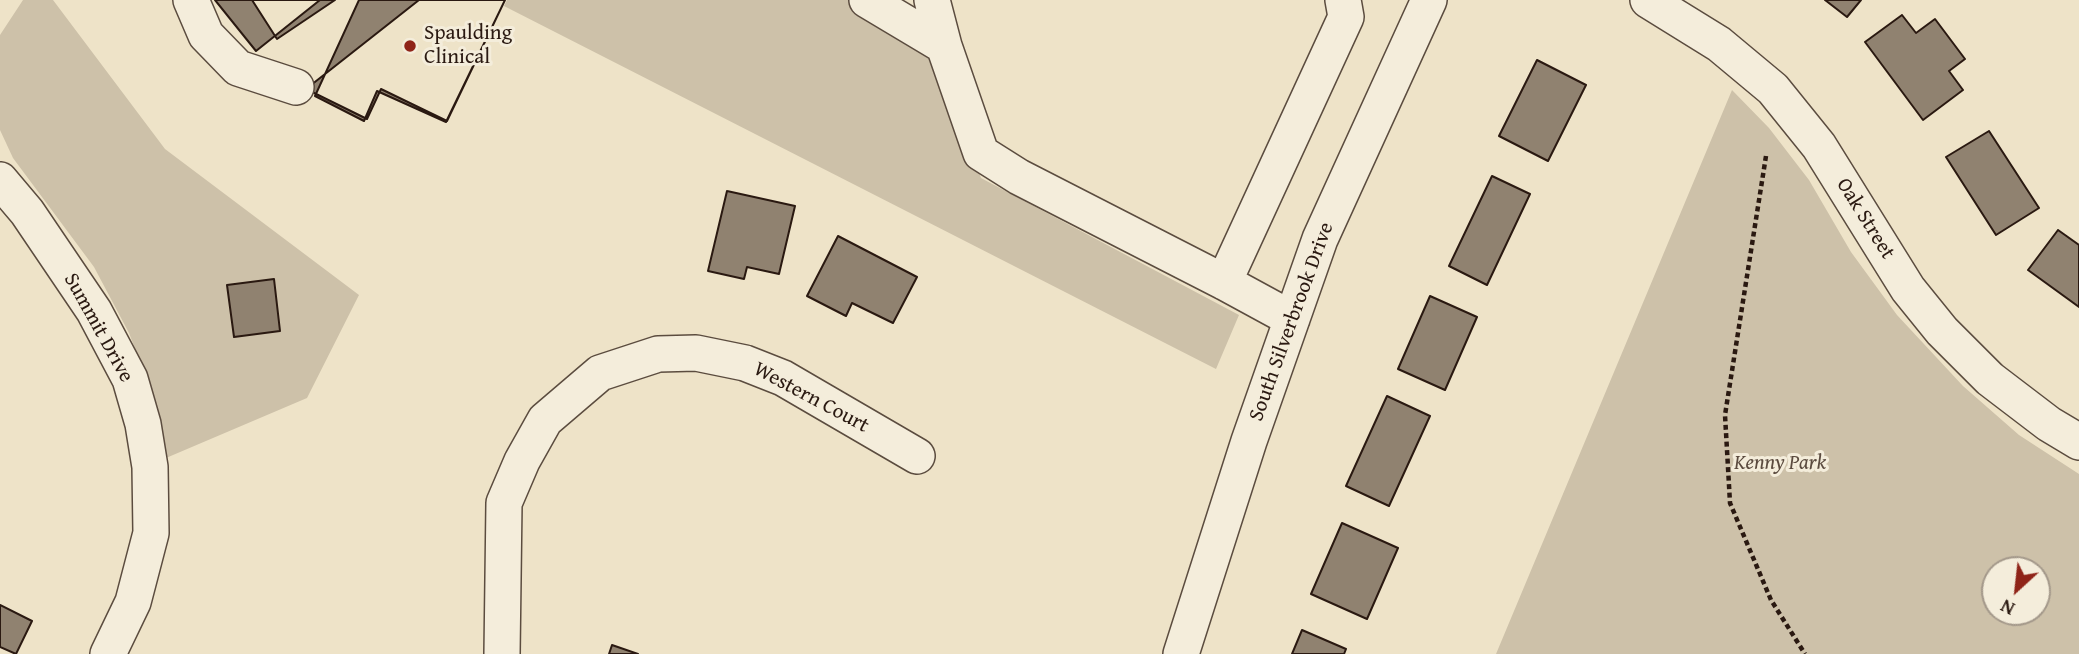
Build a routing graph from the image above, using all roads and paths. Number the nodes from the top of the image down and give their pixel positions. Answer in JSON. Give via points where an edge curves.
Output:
{"nodes":[{"id":1,"x":191,"y":0,"type":"edge"},
{"id":2,"x":867,"y":0,"type":"edge"},
{"id":3,"x":932,"y":0,"type":"edge"},
{"id":4,"x":1343,"y":0,"type":"edge"},
{"id":5,"x":1429,"y":0,"type":"edge"},
{"id":6,"x":1648,"y":0,"type":"edge"},
{"id":7,"x":944,"y":46,"type":"junction"},
{"id":8,"x":296,"y":87,"type":"dead end"},
{"id":9,"x":1766,"y":156,"type":"dead end"},
{"id":10,"x":0,"y":180,"type":"edge"},
{"id":11,"x":1224,"y":282,"type":"junction"},
{"id":12,"x":1292,"y":319,"type":"junction"},
{"id":13,"x":2079,"y":442,"type":"edge"},
{"id":14,"x":917,"y":456,"type":"dead end"},
{"id":15,"x":108,"y":654,"type":"edge"},
{"id":16,"x":502,"y":654,"type":"edge"},
{"id":17,"x":1181,"y":654,"type":"edge"},
{"id":18,"x":1805,"y":654,"type":"edge"}],
"edges":[{"from":1,"to":8,"type":"street","via":[[206,35],[238,68]]},
{"from":2,"to":7,"type":"street"},
{"from":3,"to":7,"type":"street"},
{"from":4,"to":11,"type":"street","via":[[1346,17]]},
{"from":5,"to":12,"type":"street","name":"South Silverbrook Drive","via":[[1320,239]]},
{"from":6,"to":13,"type":"street","name":"Oak Street","via":[[1719,44],[1773,89],[1819,146],[1908,289],[1942,331],[1990,379]]},
{"from":7,"to":11,"type":"street","via":[[981,153]]},
{"from":9,"to":18,"type":"path","via":[[1725,415],[1730,503],[1771,600]]},
{"from":10,"to":15,"type":"street","name":"Summit Drive","via":[[94,311],[130,379],[144,424],[151,533],[133,602]]},
{"from":11,"to":12,"type":"street"},
{"from":12,"to":17,"type":"street","name":"South Silverbrook Drive"},
{"from":14,"to":16,"type":"street","name":"Western Court","via":[[783,379],[745,363],[696,353],[658,354],[600,373],[545,420],[504,503]]}]}
